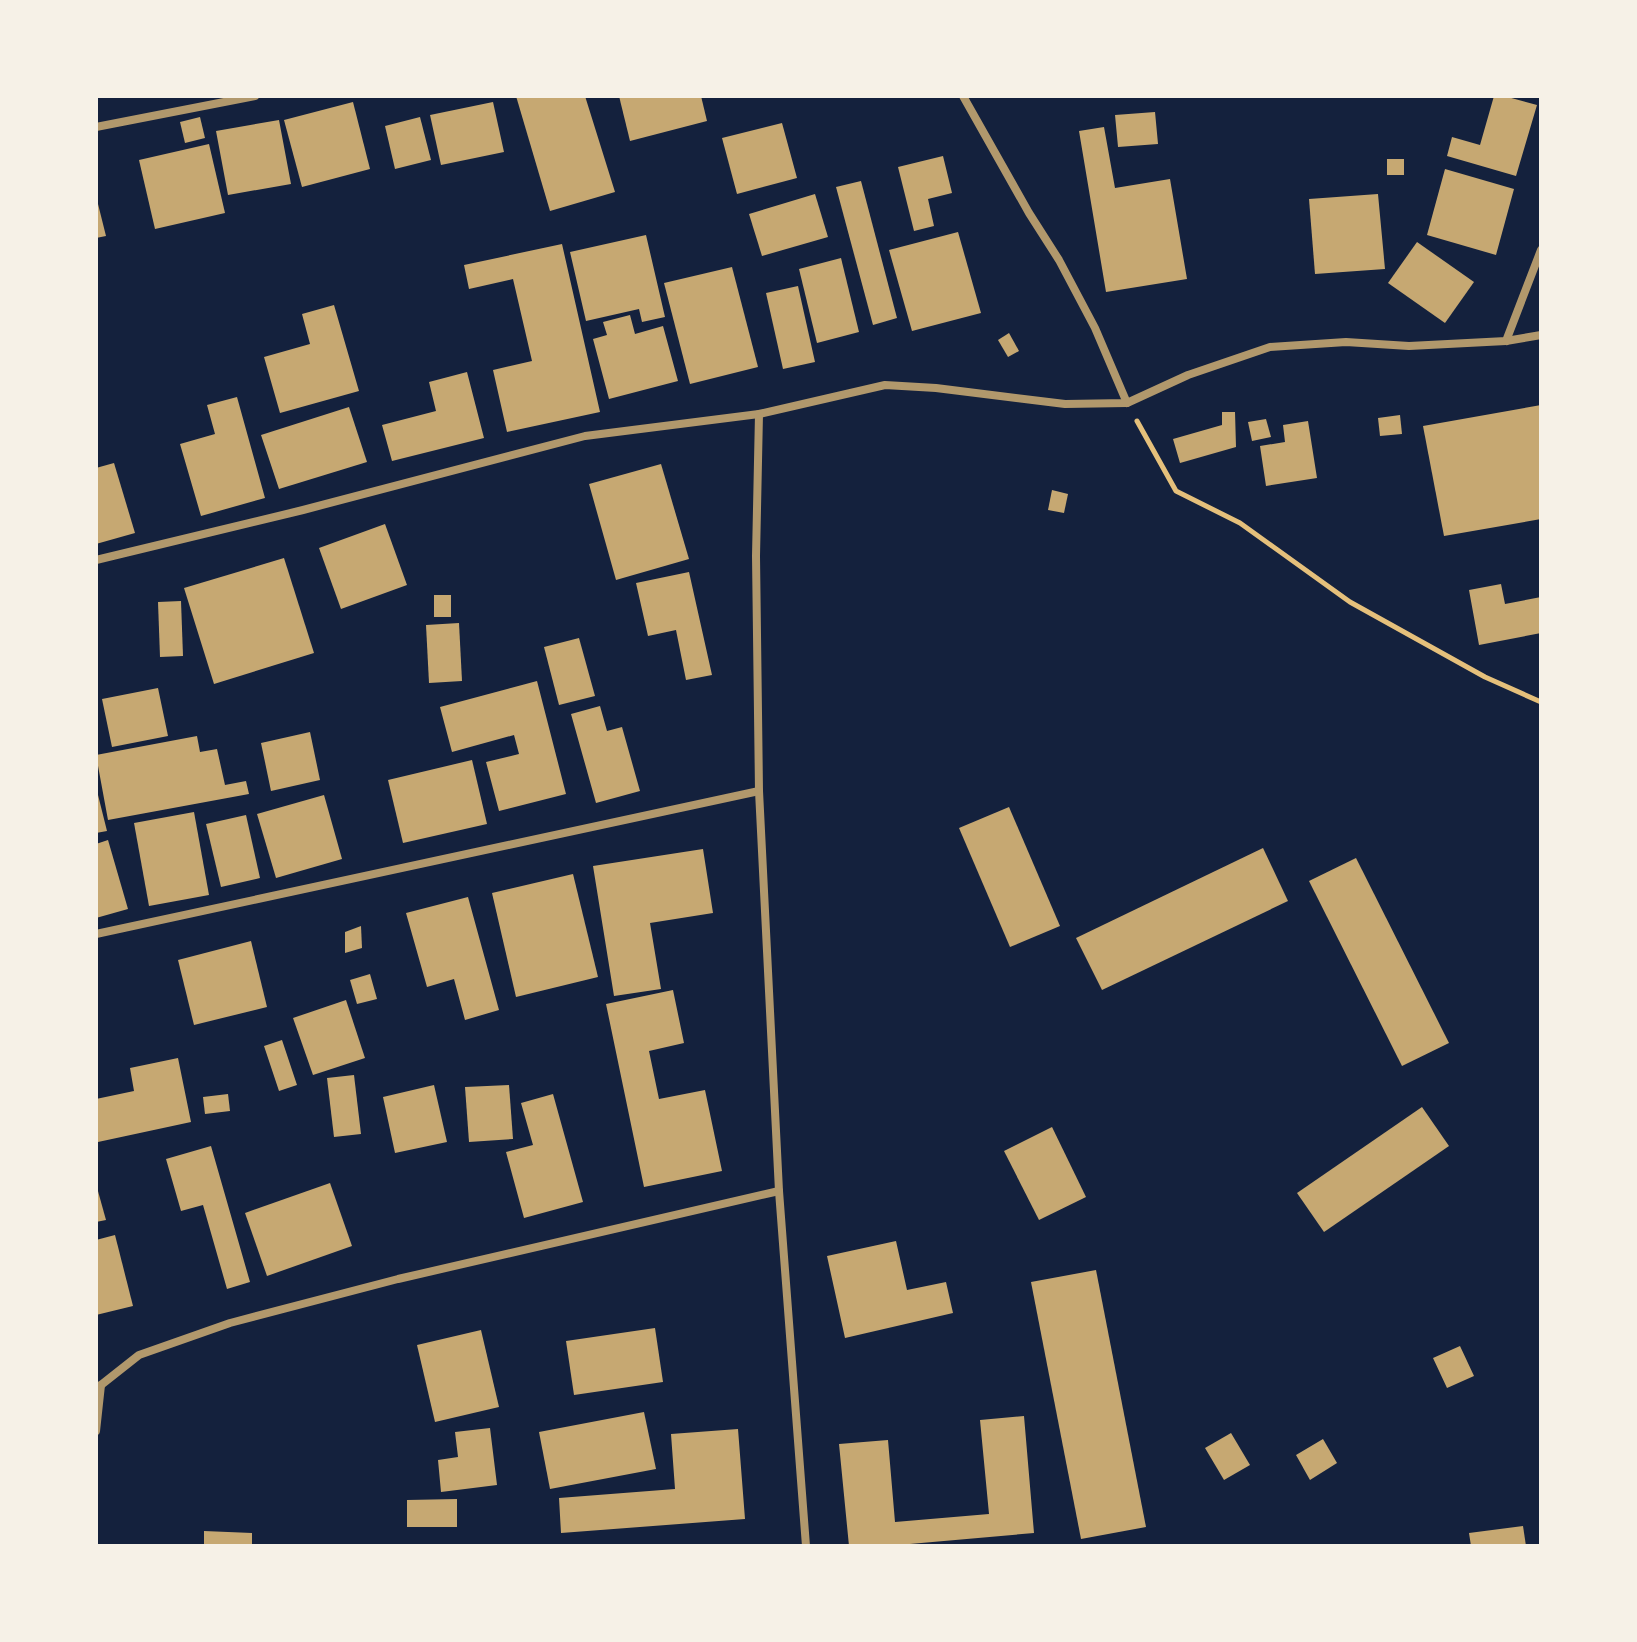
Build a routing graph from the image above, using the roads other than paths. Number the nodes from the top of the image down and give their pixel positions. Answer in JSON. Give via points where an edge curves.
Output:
{"nodes":[{"id":1,"x":255,"y":96,"type":"edge"},
{"id":2,"x":963,"y":96,"type":"edge"},
{"id":3,"x":96,"y":127,"type":"edge"},
{"id":4,"x":1541,"y":250,"type":"edge"},
{"id":5,"x":1541,"y":335,"type":"edge"},
{"id":6,"x":1506,"y":341,"type":"junction"},
{"id":7,"x":1127,"y":403,"type":"junction"},
{"id":8,"x":759,"y":414,"type":"junction"},
{"id":9,"x":96,"y":560,"type":"edge"},
{"id":10,"x":759,"y":791,"type":"junction"},
{"id":11,"x":96,"y":934,"type":"edge"},
{"id":12,"x":779,"y":1191,"type":"junction"},
{"id":13,"x":99,"y":1385,"type":"edge"},
{"id":14,"x":96,"y":1431,"type":"edge"},
{"id":15,"x":806,"y":1546,"type":"edge"}],
"edges":[{"from":1,"to":3,"type":"street"},
{"from":2,"to":7,"type":"street","via":[[1059,260]]},
{"from":4,"to":6,"type":"street"},
{"from":5,"to":6,"type":"street"},
{"from":6,"to":7,"type":"street","via":[[1270,347]]},
{"from":7,"to":8,"type":"street","via":[[1065,404],[885,385]]},
{"from":8,"to":9,"type":"street","via":[[585,436]]},
{"from":8,"to":10,"type":"street"},
{"from":10,"to":11,"type":"street"},
{"from":10,"to":12,"type":"street"},
{"from":12,"to":13,"type":"street","via":[[230,1323],[139,1355]]},
{"from":12,"to":15,"type":"street"},
{"from":13,"to":14,"type":"street"}]}
